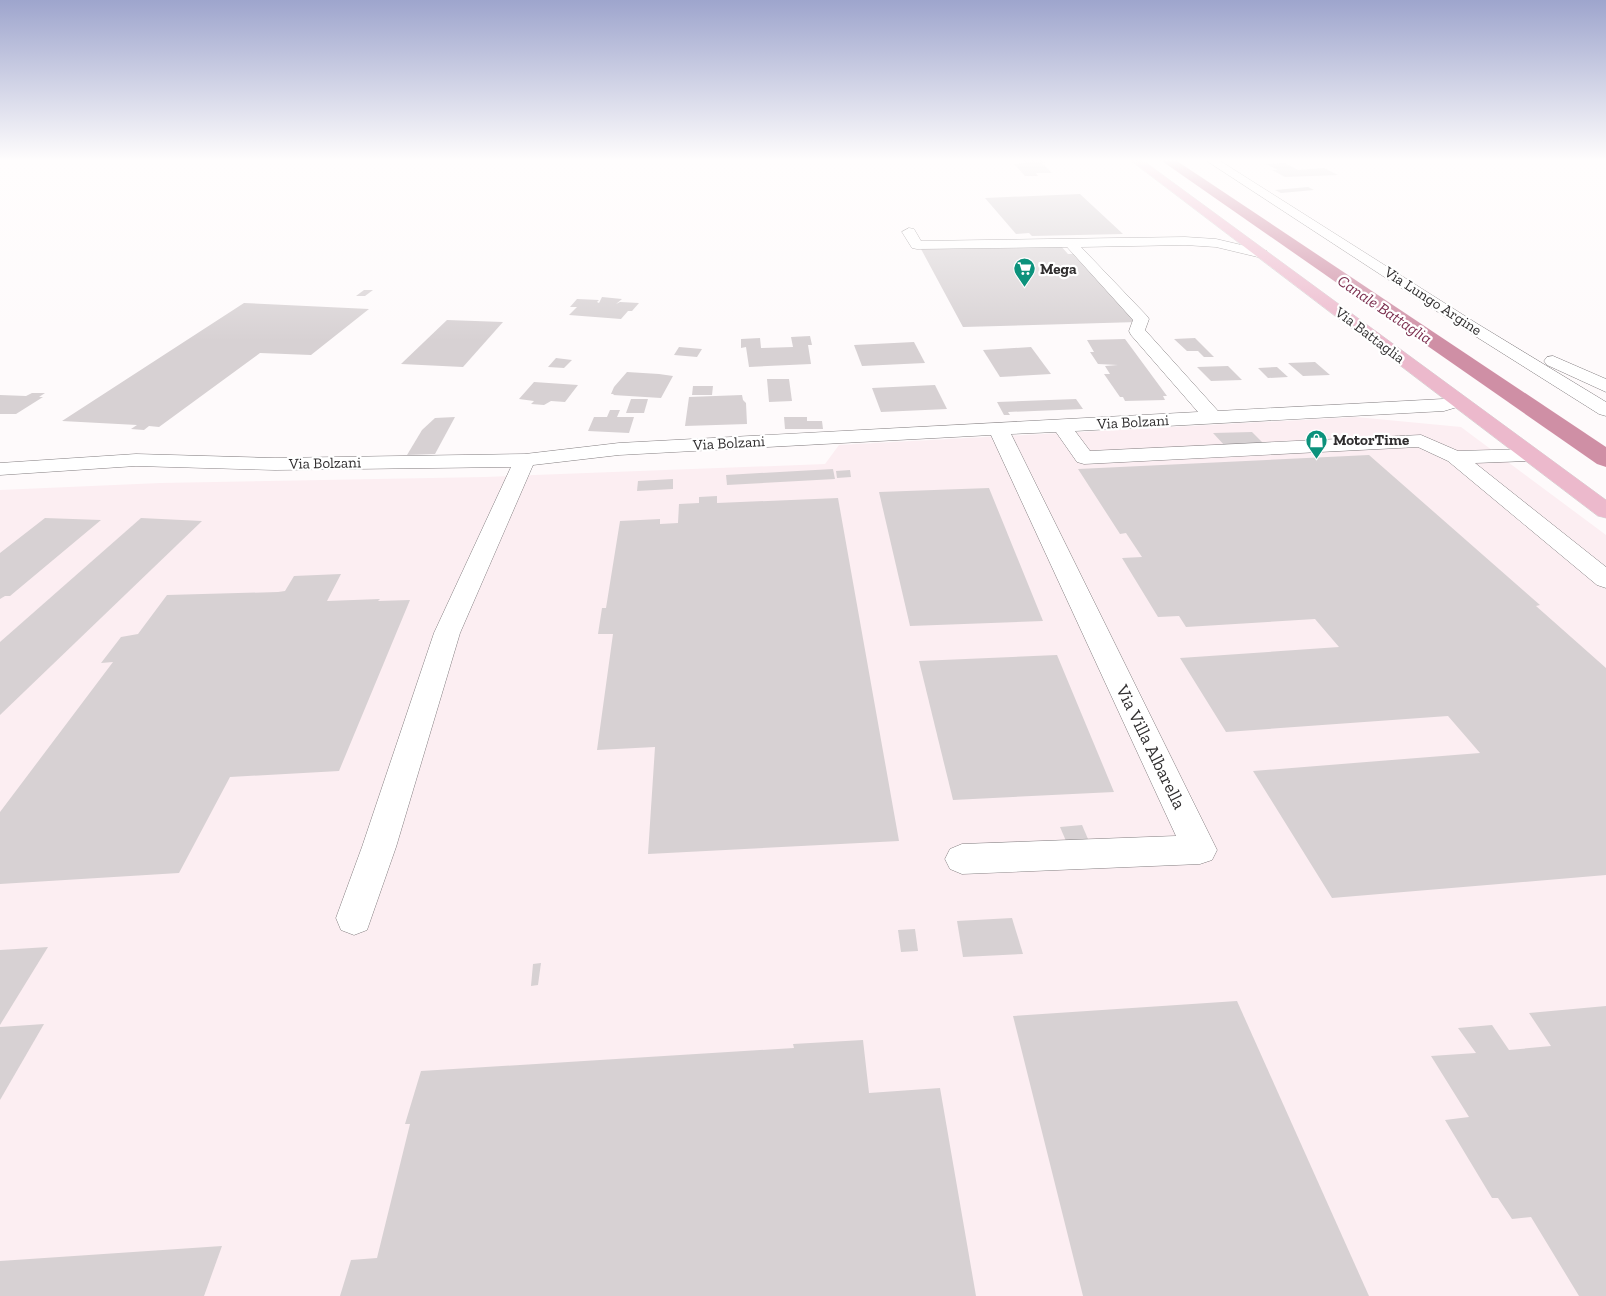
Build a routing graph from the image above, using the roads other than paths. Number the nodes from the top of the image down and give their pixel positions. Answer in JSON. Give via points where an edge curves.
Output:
{"nodes":[{"id":1,"x":1215,"y":219,"type":"edge"},
{"id":2,"x":1304,"y":219,"type":"edge"},
{"id":3,"x":909,"y":232,"type":"dead end"},
{"id":4,"x":1235,"y":234,"type":"junction"},
{"id":5,"x":1167,"y":241,"type":"junction"},
{"id":6,"x":1208,"y":242,"type":"junction"},
{"id":7,"x":1073,"y":244,"type":"junction"},
{"id":8,"x":1262,"y":254,"type":"junction"},
{"id":9,"x":1287,"y":273,"type":"junction"},
{"id":10,"x":1470,"y":326,"type":"junction"},
{"id":11,"x":1606,"y":386,"type":"edge"},
{"id":12,"x":1458,"y":401,"type":"junction"},
{"id":13,"x":1606,"y":410,"type":"edge"},
{"id":14,"x":1213,"y":417,"type":"junction"},
{"id":15,"x":1062,"y":426,"type":"junction"},
{"id":16,"x":999,"y":430,"type":"junction"},
{"id":17,"x":1529,"y":455,"type":"junction"},
{"id":18,"x":1455,"y":457,"type":"junction"},
{"id":19,"x":525,"y":460,"type":"junction"},
{"id":20,"x":0,"y":468,"type":"edge"},
{"id":21,"x":1606,"y":512,"type":"edge"},
{"id":22,"x":1606,"y":580,"type":"edge"},
{"id":23,"x":962,"y":859,"type":"dead end"},
{"id":24,"x":354,"y":918,"type":"dead end"}],
"edges":[{"from":1,"to":4,"type":"main road","name":"Via Battaglia"},
{"from":2,"to":10,"type":"street","name":"Via Lungo Argine"},
{"from":3,"to":7,"type":"street","via":[[916,245]]},
{"from":4,"to":6,"type":"street","via":[[1226,240]]},
{"from":4,"to":8,"type":"main road","name":"Via Battaglia"},
{"from":5,"to":6,"type":"street"},
{"from":5,"to":7,"type":"street"},
{"from":5,"to":9,"type":"street","via":[[1228,250],[1254,266]]},
{"from":6,"to":8,"type":"street"},
{"from":7,"to":14,"type":"street","via":[[1141,319],[1137,331]]},
{"from":8,"to":9,"type":"main road","name":"Via Battaglia"},
{"from":9,"to":12,"type":"main road","name":"Via Battaglia"},
{"from":10,"to":11,"type":"street"},
{"from":10,"to":13,"type":"street","name":"Via Lungo Argine"},
{"from":12,"to":14,"type":"street","name":"Via Bolzani","via":[[1444,405]]},
{"from":12,"to":17,"type":"main road","name":"Via Battaglia"},
{"from":14,"to":15,"type":"street","name":"Via Bolzani"},
{"from":15,"to":16,"type":"street","name":"Via Bolzani"},
{"from":15,"to":18,"type":"street","via":[[1084,458],[1421,441]]},
{"from":16,"to":19,"type":"street","name":"Via Bolzani","via":[[619,449]]},
{"from":16,"to":23,"type":"street","name":"Via Villa Albarella","via":[[1200,850]]},
{"from":17,"to":18,"type":"street"},
{"from":17,"to":21,"type":"main road","name":"Via Battaglia"},
{"from":18,"to":22,"type":"street"},
{"from":19,"to":20,"type":"street","name":"Via Bolzani","via":[[275,464],[136,460]]},
{"from":19,"to":24,"type":"street","via":[[447,633]]}]}
